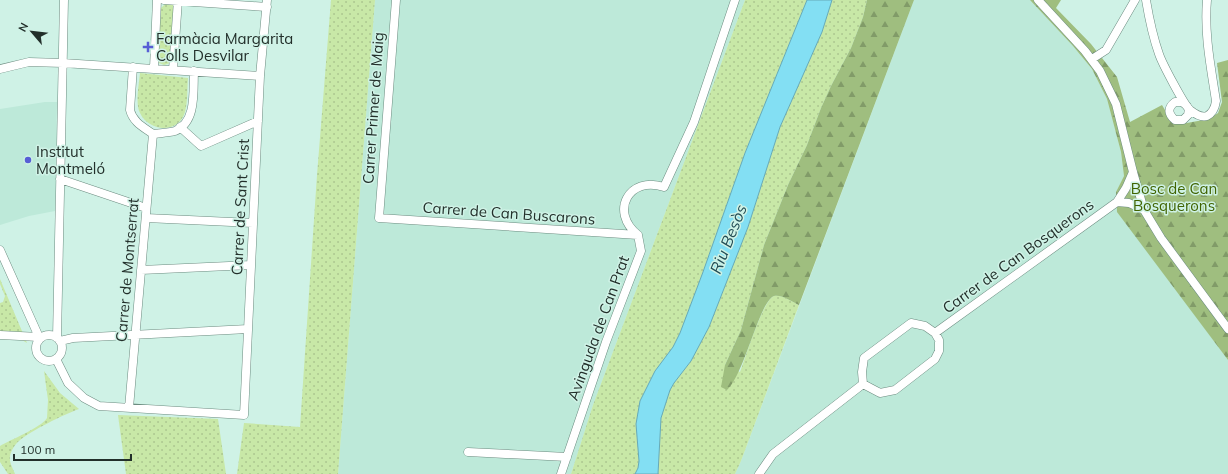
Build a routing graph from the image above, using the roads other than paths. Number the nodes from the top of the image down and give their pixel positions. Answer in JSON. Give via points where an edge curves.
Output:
{"nodes":[{"id":1,"x":64,"y":0,"type":"edge"},
{"id":2,"x":157,"y":0,"type":"edge"},
{"id":3,"x":164,"y":0,"type":"edge"},
{"id":4,"x":178,"y":0,"type":"edge"},
{"id":5,"x":396,"y":0,"type":"edge"},
{"id":6,"x":735,"y":0,"type":"edge"},
{"id":7,"x":1038,"y":0,"type":"edge"},
{"id":8,"x":1135,"y":0,"type":"edge"},
{"id":9,"x":1146,"y":0,"type":"edge"},
{"id":10,"x":1207,"y":0,"type":"edge"},
{"id":11,"x":267,"y":3,"type":"edge"},
{"id":12,"x":1092,"y":60,"type":"junction"},
{"id":13,"x":63,"y":63,"type":"junction"},
{"id":14,"x":133,"y":67,"type":"junction"},
{"id":15,"x":154,"y":68,"type":"junction"},
{"id":16,"x":0,"y":69,"type":"edge"},
{"id":17,"x":173,"y":70,"type":"junction"},
{"id":18,"x":194,"y":71,"type":"junction"},
{"id":19,"x":260,"y":76,"type":"junction"},
{"id":20,"x":258,"y":121,"type":"junction"},
{"id":21,"x":180,"y":127,"type":"junction"},
{"id":22,"x":153,"y":134,"type":"junction"},
{"id":23,"x":1132,"y":172,"type":"junction"},
{"id":24,"x":60,"y":179,"type":"junction"},
{"id":25,"x":1118,"y":202,"type":"junction"},
{"id":26,"x":146,"y":208,"type":"junction"},
{"id":27,"x":1144,"y":210,"type":"junction"},
{"id":28,"x":146,"y":218,"type":"junction"},
{"id":29,"x":379,"y":218,"type":"joint"},
{"id":30,"x":253,"y":223,"type":"junction"},
{"id":31,"x":638,"y":235,"type":"junction"},
{"id":32,"x":0,"y":250,"type":"edge"},
{"id":33,"x":251,"y":265,"type":"junction"},
{"id":34,"x":141,"y":270,"type":"junction"},
{"id":35,"x":248,"y":329,"type":"junction"},
{"id":36,"x":1228,"y":329,"type":"edge"},
{"id":37,"x":935,"y":333,"type":"junction"},
{"id":38,"x":0,"y":335,"type":"edge"},
{"id":39,"x":136,"y":335,"type":"junction"},
{"id":40,"x":40,"y":337,"type":"junction"},
{"id":41,"x":58,"y":339,"type":"junction"},
{"id":42,"x":56,"y":359,"type":"junction"},
{"id":43,"x":863,"y":384,"type":"junction"},
{"id":44,"x":129,"y":408,"type":"junction"},
{"id":45,"x":468,"y":452,"type":"dead end"},
{"id":46,"x":567,"y":457,"type":"junction"},
{"id":47,"x":562,"y":474,"type":"edge"},
{"id":48,"x":759,"y":474,"type":"edge"}],
"edges":[{"from":1,"to":13,"type":"street"},
{"from":2,"to":15,"type":"street"},
{"from":3,"to":4,"type":"street"},
{"from":4,"to":11,"type":"street"},
{"from":4,"to":17,"type":"street"},
{"from":5,"to":29,"type":"street","name":"Carrer Primer de Maig"},
{"from":6,"to":31,"type":"street","via":[[694,122],[664,188],[656,184],[647,184],[636,189],[628,198],[624,209],[626,221],[630,230]]},
{"from":7,"to":12,"type":"street"},
{"from":8,"to":12,"type":"street","via":[[1106,50]]},
{"from":9,"to":10,"type":"street","via":[[1160,55],[1188,108],[1198,116],[1205,117],[1215,108],[1216,101],[1208,49]]},
{"from":11,"to":19,"type":"street","name":"Carrer de Sant Crist"},
{"from":12,"to":23,"type":"street","via":[[1107,83],[1116,104]]},
{"from":13,"to":14,"type":"street"},
{"from":13,"to":16,"type":"street","via":[[29,62]]},
{"from":13,"to":24,"type":"street"},
{"from":14,"to":15,"type":"street"},
{"from":14,"to":22,"type":"street","via":[[130,110],[137,123]]},
{"from":15,"to":17,"type":"street"},
{"from":17,"to":18,"type":"street"},
{"from":18,"to":19,"type":"street"},
{"from":18,"to":21,"type":"street","via":[[192,110],[185,124]]},
{"from":19,"to":20,"type":"street","name":"Carrer de Sant Crist"},
{"from":20,"to":21,"type":"street","via":[[201,146]]},
{"from":20,"to":30,"type":"street","name":"Carrer de Sant Crist"},
{"from":21,"to":22,"type":"street","via":[[174,131]]},
{"from":22,"to":26,"type":"street","name":"Carrer de Montserrat"},
{"from":23,"to":25,"type":"street","name":"Carrer de Can Bosquerons"},
{"from":23,"to":27,"type":"street"},
{"from":24,"to":26,"type":"street"},
{"from":24,"to":41,"type":"street"},
{"from":25,"to":27,"type":"street","name":"Carrer de Can Bosquerons","via":[[1129,203]]},
{"from":25,"to":37,"type":"street","name":"Carrer de Can Bosquerons"},
{"from":26,"to":28,"type":"street","name":"Carrer de Montserrat"},
{"from":27,"to":36,"type":"street","via":[[1161,238]]},
{"from":28,"to":30,"type":"street"},
{"from":28,"to":34,"type":"street","name":"Carrer de Montserrat"},
{"from":29,"to":31,"type":"street","name":"Carrer de Can Buscarons"},
{"from":30,"to":33,"type":"street","name":"Carrer de Sant Crist"},
{"from":31,"to":46,"type":"street","name":"Avinguda de Can Prat","via":[[641,251],[606,342]]},
{"from":32,"to":40,"type":"street"},
{"from":33,"to":34,"type":"street"},
{"from":33,"to":35,"type":"street","name":"Carrer de Sant Crist"},
{"from":34,"to":39,"type":"street","name":"Carrer de Montserrat"},
{"from":35,"to":39,"type":"street"},
{"from":35,"to":44,"type":"street","name":"Carrer de Sant Crist","via":[[244,415]]},
{"from":37,"to":43,"type":"street","name":"Carrer de Can Bosquerons","via":[[924,326],[911,323],[864,358]]},
{"from":37,"to":43,"type":"street","name":"Carrer de Can Bosquerons","via":[[939,340],[939,351],[935,359],[895,390],[880,393]]},
{"from":38,"to":40,"type":"street"},
{"from":39,"to":41,"type":"street"},
{"from":39,"to":44,"type":"street","name":"Carrer de Montserrat"},
{"from":40,"to":41,"type":"street","via":[[48,335]]},
{"from":40,"to":42,"type":"street","via":[[38,354],[45,360]]},
{"from":41,"to":42,"type":"street","via":[[62,350]]},
{"from":42,"to":44,"type":"street","via":[[68,383],[84,398],[99,406]]},
{"from":43,"to":48,"type":"street","via":[[773,454]]},
{"from":45,"to":46,"type":"street"},
{"from":46,"to":47,"type":"street","name":"Avinguda de Can Prat"}]}
